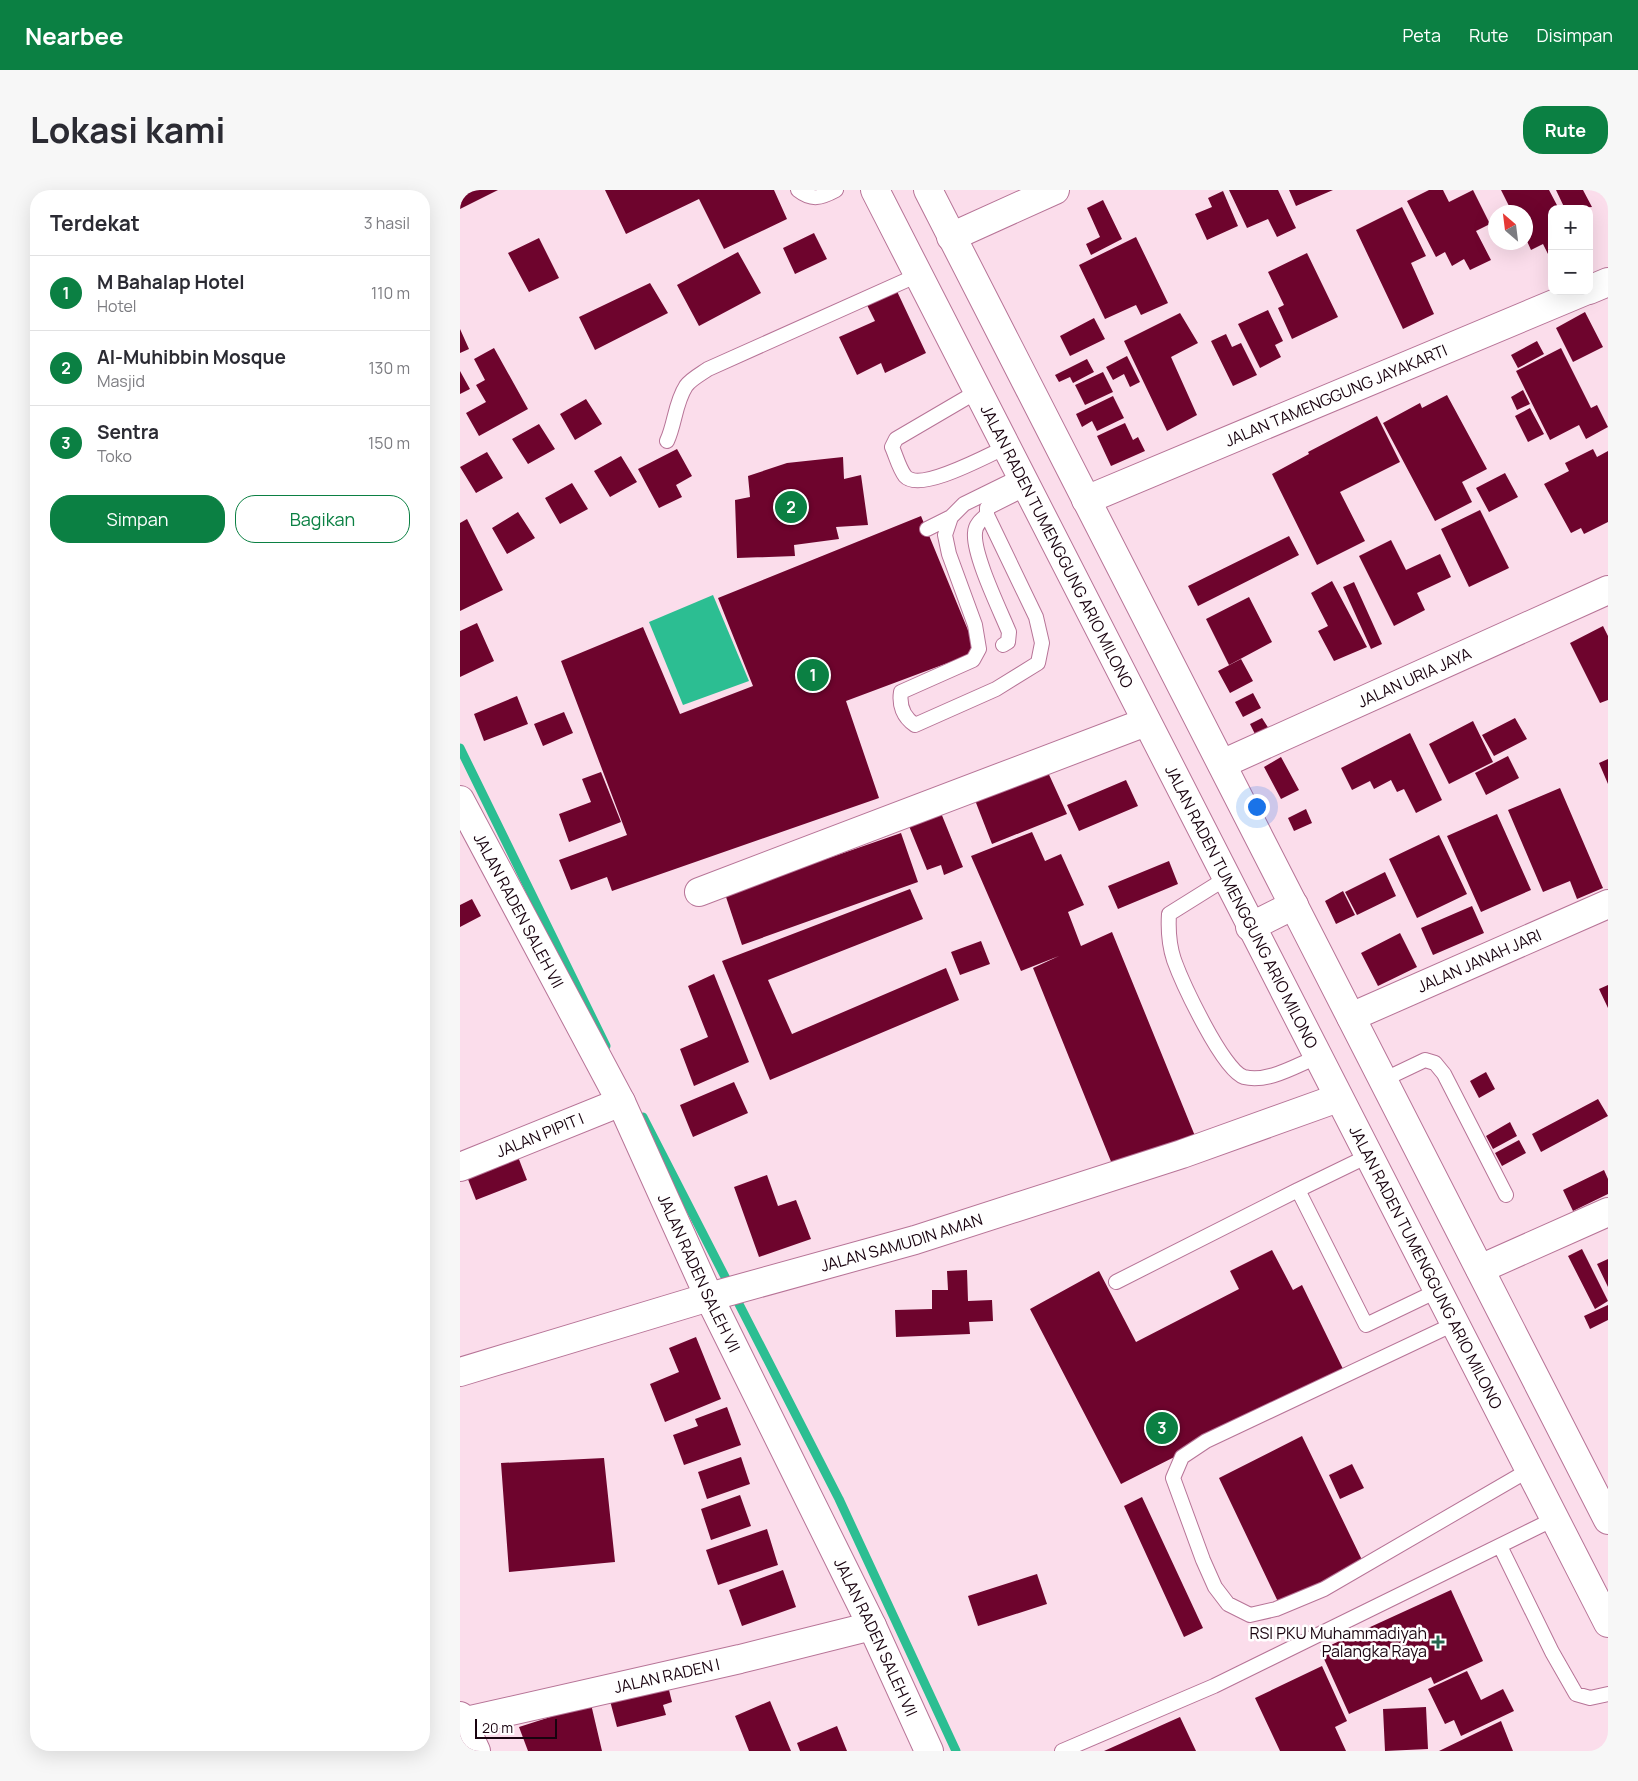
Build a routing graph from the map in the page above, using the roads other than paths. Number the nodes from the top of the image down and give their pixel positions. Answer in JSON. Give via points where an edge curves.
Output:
{"nodes":[{"id":1,"x":798,"y":190,"type":"edge"},
{"id":2,"x":836,"y":190,"type":"edge"},
{"id":3,"x":876,"y":190,"type":"edge"},
{"id":4,"x":928,"y":190,"type":"edge"},
{"id":5,"x":1055,"y":190,"type":"edge"},
{"id":6,"x":951,"y":237,"type":"junction"},
{"id":7,"x":918,"y":275,"type":"junction"},
{"id":8,"x":1608,"y":282,"type":"edge"},
{"id":9,"x":1593,"y":288,"type":"edge"},
{"id":10,"x":1575,"y":295,"type":"edge"},
{"id":11,"x":978,"y":391,"type":"junction"},
{"id":12,"x":667,"y":441,"type":"dead end"},
{"id":13,"x":1006,"y":446,"type":"junction"},
{"id":14,"x":1024,"y":482,"type":"junction"},
{"id":15,"x":1086,"y":500,"type":"junction"},
{"id":16,"x":987,"y":515,"type":"junction"},
{"id":17,"x":950,"y":517,"type":"junction"},
{"id":18,"x":927,"y":529,"type":"dead end"},
{"id":19,"x":1608,"y":590,"type":"edge"},
{"id":20,"x":1003,"y":645,"type":"dead end"},
{"id":21,"x":1146,"y":722,"type":"junction"},
{"id":22,"x":1222,"y":764,"type":"junction"},
{"id":23,"x":460,"y":801,"type":"edge"},
{"id":24,"x":1226,"y":878,"type":"junction"},
{"id":25,"x":699,"y":892,"type":"dead end"},
{"id":26,"x":1608,"y":904,"type":"edge"},
{"id":27,"x":1294,"y":905,"type":"junction"},
{"id":28,"x":1250,"y":927,"type":"junction"},
{"id":29,"x":1351,"y":1017,"type":"junction"},
{"id":30,"x":1317,"y":1057,"type":"junction"},
{"id":31,"x":1383,"y":1080,"type":"junction"},
{"id":32,"x":1338,"y":1098,"type":"junction"},
{"id":33,"x":621,"y":1102,"type":"junction"},
{"id":34,"x":1368,"y":1156,"type":"junction"},
{"id":35,"x":460,"y":1167,"type":"edge"},
{"id":36,"x":1298,"y":1190,"type":"junction"},
{"id":37,"x":1506,"y":1195,"type":"dead end"},
{"id":38,"x":1608,"y":1212,"type":"edge"},
{"id":39,"x":1480,"y":1269,"type":"junction"},
{"id":40,"x":1116,"y":1282,"type":"dead end"},
{"id":41,"x":1437,"y":1291,"type":"junction"},
{"id":42,"x":724,"y":1293,"type":"junction"},
{"id":43,"x":1454,"y":1324,"type":"junction"},
{"id":44,"x":460,"y":1372,"type":"edge"},
{"id":45,"x":1529,"y":1470,"type":"junction"},
{"id":46,"x":1554,"y":1519,"type":"junction"},
{"id":47,"x":1608,"y":1520,"type":"edge"},
{"id":48,"x":1500,"y":1546,"type":"junction"},
{"id":49,"x":1608,"y":1623,"type":"edge"},
{"id":50,"x":872,"y":1626,"type":"junction"},
{"id":51,"x":1608,"y":1694,"type":"edge"},
{"id":52,"x":461,"y":1719,"type":"edge"},
{"id":53,"x":476,"y":1751,"type":"edge"},
{"id":54,"x":929,"y":1751,"type":"edge"},
{"id":55,"x":1062,"y":1751,"type":"edge"}],
"edges":[{"from":1,"to":2,"type":"lane","via":[[806,196],[820,198]]},
{"from":3,"to":7,"type":"main road","name":"JALAN RADEN TUMENGGUNG ARIO MILONO"},
{"from":4,"to":6,"type":"main road"},
{"from":5,"to":6,"type":"main road"},
{"from":6,"to":15,"type":"main road"},
{"from":7,"to":11,"type":"main road","name":"JALAN RADEN TUMENGGUNG ARIO MILONO"},
{"from":7,"to":12,"type":"lane","via":[[708,369],[687,385]]},
{"from":8,"to":9,"type":"main road"},
{"from":10,"to":15,"type":"main road","name":"JALAN TAMENGGUNG JAYAKARTI"},
{"from":11,"to":13,"type":"main road","name":"JALAN RADEN TUMENGGUNG ARIO MILONO"},
{"from":11,"to":13,"type":"lane","via":[[896,439],[892,447],[899,463],[906,476],[916,482],[933,479]]},
{"from":13,"to":14,"type":"main road","name":"JALAN RADEN TUMENGGUNG ARIO MILONO"},
{"from":14,"to":16,"type":"lane","via":[[987,508]]},
{"from":14,"to":17,"type":"lane","via":[[964,504]]},
{"from":14,"to":21,"type":"main road","name":"JALAN RADEN TUMENGGUNG ARIO MILONO"},
{"from":15,"to":22,"type":"main road"},
{"from":16,"to":17,"type":"lane","via":[[1036,617],[1042,643],[1038,662],[988,693],[914,725],[903,712],[901,692],[973,660],[979,649],[975,626],[949,554],[945,535]]},
{"from":16,"to":20,"type":"lane","via":[[977,525],[974,534],[982,566],[1009,632],[1008,642]]},
{"from":17,"to":18,"type":"lane"},
{"from":19,"to":22,"type":"main road","name":"JALAN URIA JAYA"},
{"from":21,"to":24,"type":"main road","name":"JALAN RADEN TUMENGGUNG ARIO MILONO"},
{"from":21,"to":25,"type":"main road"},
{"from":22,"to":27,"type":"main road"},
{"from":23,"to":33,"type":"main road","name":"JALAN RADEN SALEH VII"},
{"from":24,"to":28,"type":"main road","name":"JALAN RADEN TUMENGGUNG ARIO MILONO"},
{"from":24,"to":30,"type":"lane","via":[[1169,914],[1168,932],[1174,960],[1209,1034],[1228,1066],[1242,1076],[1260,1079]]},
{"from":26,"to":29,"type":"main road","name":"JALAN JANAH JARI"},
{"from":27,"to":28,"type":"main road"},
{"from":27,"to":29,"type":"main road"},
{"from":28,"to":30,"type":"main road","name":"JALAN RADEN TUMENGGUNG ARIO MILONO"},
{"from":29,"to":31,"type":"main road"},
{"from":30,"to":32,"type":"main road","name":"JALAN RADEN TUMENGGUNG ARIO MILONO"},
{"from":31,"to":37,"type":"lane","via":[[1425,1060],[1435,1063],[1444,1074]]},
{"from":31,"to":39,"type":"main road"},
{"from":32,"to":34,"type":"main road","name":"JALAN RADEN TUMENGGUNG ARIO MILONO"},
{"from":32,"to":42,"type":"main road","name":"JALAN SAMUDIN AMAN","via":[[1182,1154],[915,1240]]},
{"from":33,"to":35,"type":"main road","name":"JALAN PIPIT I"},
{"from":33,"to":42,"type":"main road","name":"JALAN RADEN SALEH VII"},
{"from":34,"to":36,"type":"lane"},
{"from":34,"to":41,"type":"main road","name":"JALAN RADEN TUMENGGUNG ARIO MILONO"},
{"from":36,"to":40,"type":"lane"},
{"from":36,"to":41,"type":"lane","via":[[1366,1325]]},
{"from":38,"to":39,"type":"main road"},
{"from":39,"to":47,"type":"main road"},
{"from":41,"to":43,"type":"main road","name":"JALAN RADEN TUMENGGUNG ARIO MILONO"},
{"from":42,"to":44,"type":"main road","name":"JALAN SAMUDIN AMAN"},
{"from":42,"to":50,"type":"main road","name":"JALAN RADEN SALEH VII"},
{"from":43,"to":45,"type":"main road","name":"JALAN RADEN TUMENGGUNG ARIO MILONO"},
{"from":43,"to":45,"type":"lane","via":[[1206,1441],[1182,1457],[1173,1478],[1215,1587],[1228,1604],[1250,1615],[1276,1609],[1324,1589]]},
{"from":45,"to":46,"type":"main road","name":"JALAN RADEN TUMENGGUNG ARIO MILONO"},
{"from":46,"to":48,"type":"lane"},
{"from":46,"to":49,"type":"main road","name":"JALAN RADEN TUMENGGUNG ARIO MILONO"},
{"from":48,"to":51,"type":"lane","via":[[1576,1694],[1590,1698]]},
{"from":48,"to":55,"type":"lane","via":[[1214,1686]]},
{"from":50,"to":52,"type":"main road","name":"JALAN RADEN I","via":[[740,1659]]},
{"from":50,"to":54,"type":"main road","name":"JALAN RADEN SALEH VII"},
{"from":52,"to":53,"type":"main road"}]}
